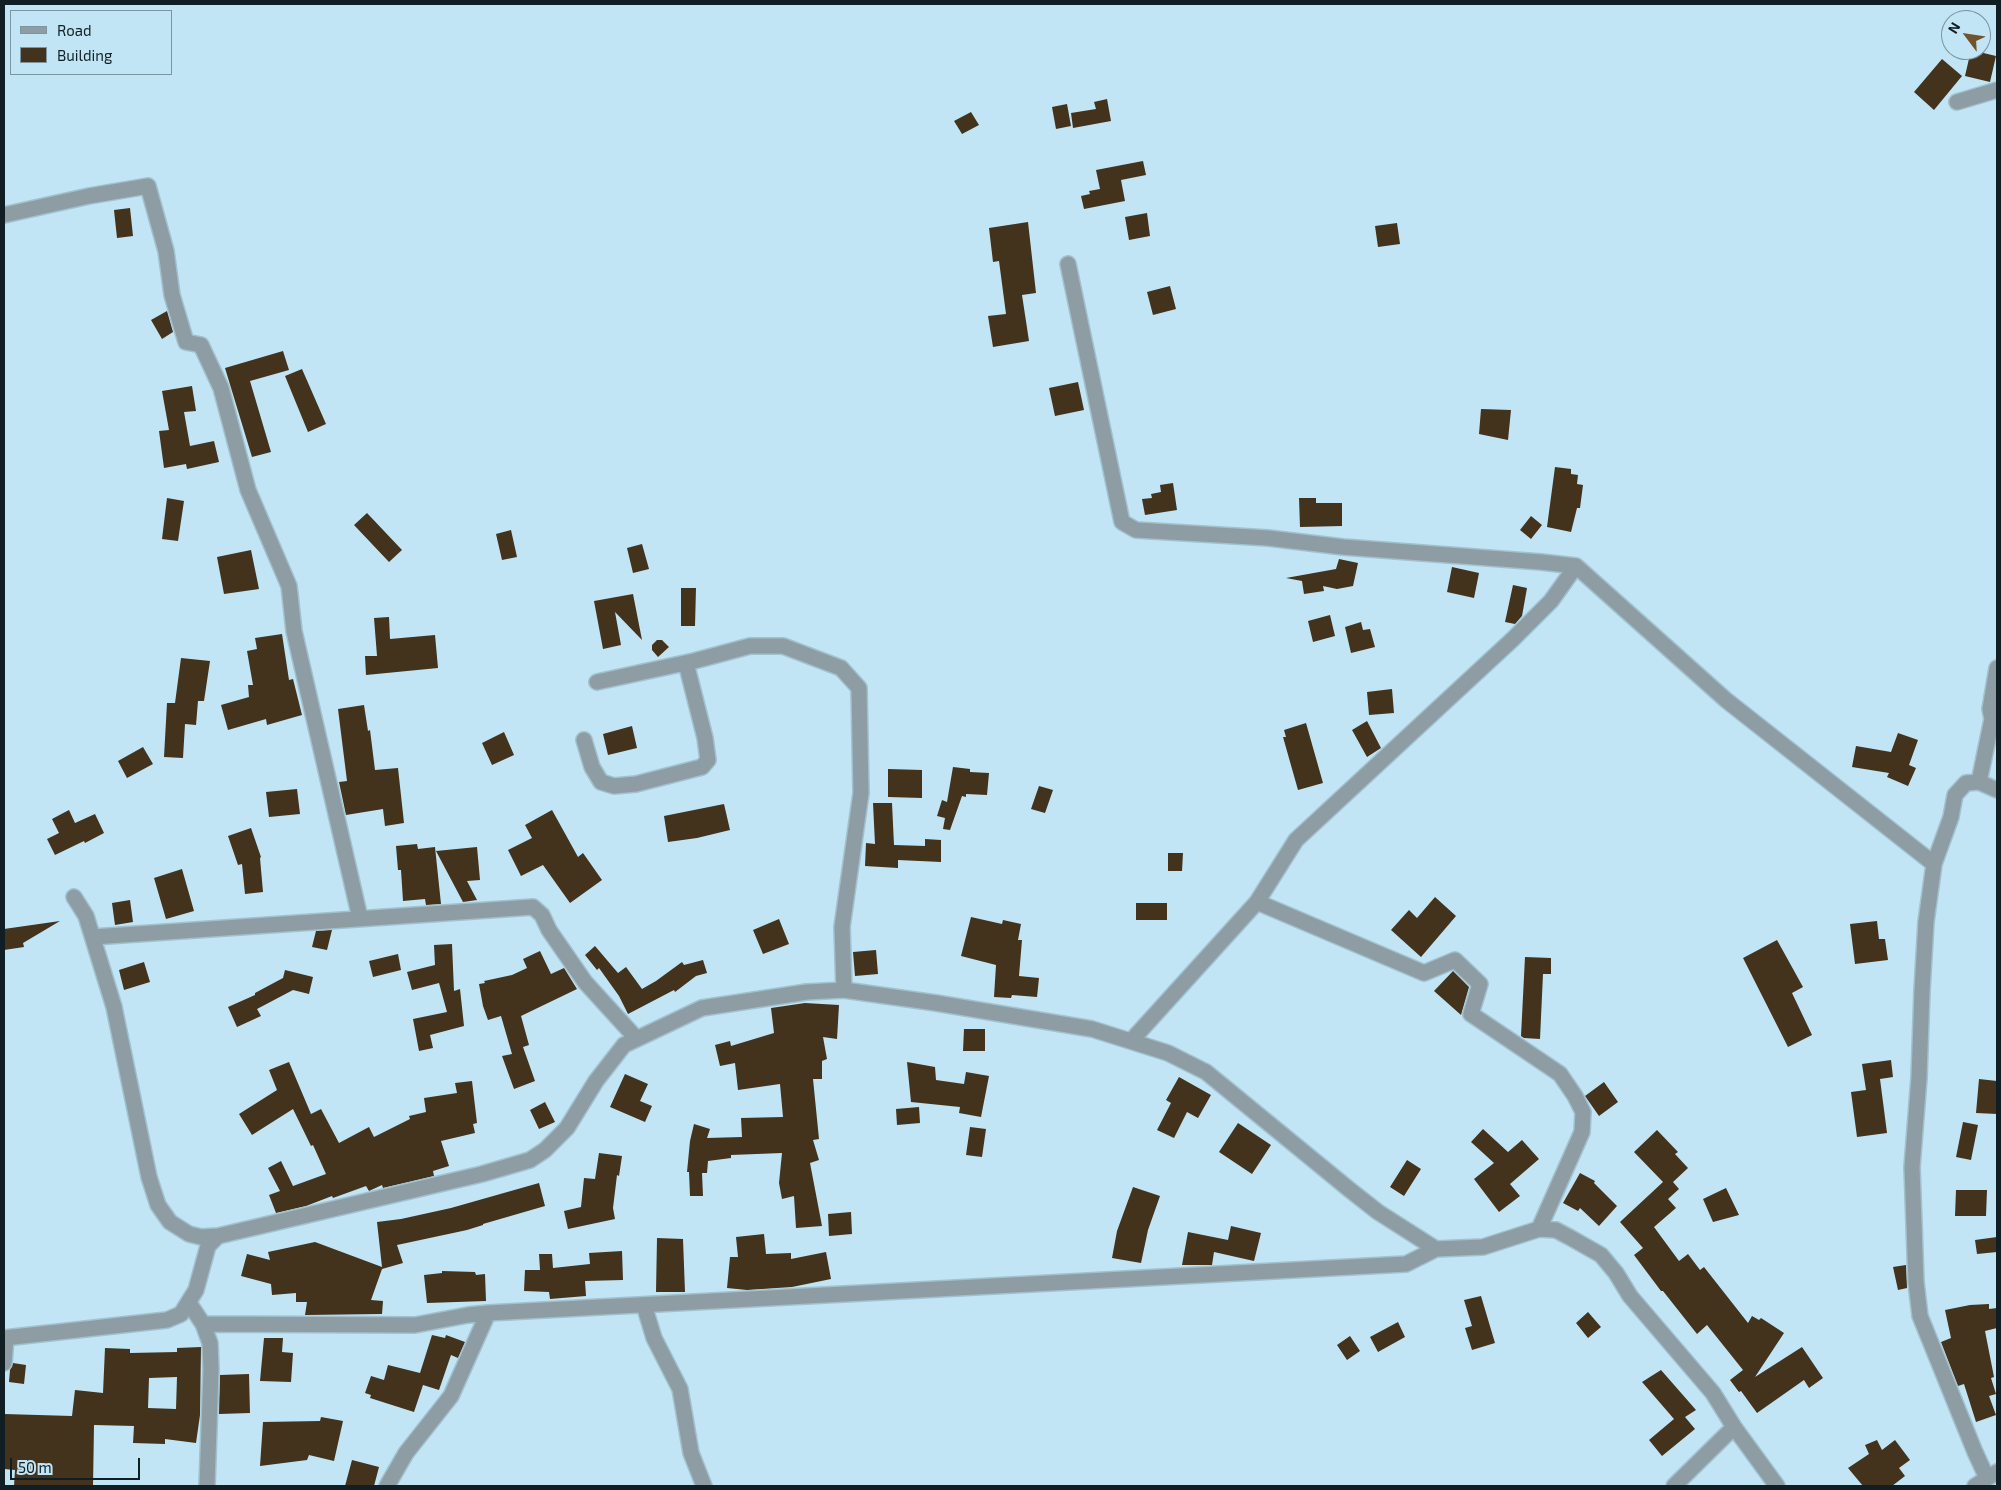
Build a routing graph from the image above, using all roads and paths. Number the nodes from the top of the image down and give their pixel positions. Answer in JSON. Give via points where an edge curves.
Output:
{"nodes":[{"id":1,"x":1997,"y":90,"type":"edge"},
{"id":2,"x":1957,"y":102,"type":"dead end"},
{"id":3,"x":4,"y":215,"type":"edge"},
{"id":4,"x":1068,"y":264,"type":"dead end"},
{"id":5,"x":1576,"y":566,"type":"junction"},
{"id":6,"x":686,"y":663,"type":"junction"},
{"id":7,"x":1997,"y":668,"type":"edge"},
{"id":8,"x":597,"y":682,"type":"dead end"},
{"id":9,"x":584,"y":740,"type":"dead end"},
{"id":10,"x":1979,"y":782,"type":"junction"},
{"id":11,"x":1997,"y":790,"type":"edge"},
{"id":12,"x":1934,"y":864,"type":"junction"},
{"id":13,"x":74,"y":897,"type":"dead end"},
{"id":14,"x":1257,"y":902,"type":"junction"},
{"id":15,"x":360,"y":918,"type":"junction"},
{"id":16,"x":93,"y":937,"type":"junction"},
{"id":17,"x":844,"y":990,"type":"junction"},
{"id":18,"x":636,"y":1038,"type":"junction"},
{"id":19,"x":1131,"y":1041,"type":"junction"},
{"id":20,"x":1539,"y":1229,"type":"junction"},
{"id":21,"x":218,"y":1236,"type":"junction"},
{"id":22,"x":1436,"y":1249,"type":"junction"},
{"id":23,"x":189,"y":1303,"type":"junction"},
{"id":24,"x":644,"y":1305,"type":"junction"},
{"id":25,"x":488,"y":1313,"type":"junction"},
{"id":26,"x":203,"y":1324,"type":"junction"},
{"id":27,"x":5,"y":1338,"type":"edge"},
{"id":28,"x":4,"y":1363,"type":"edge"},
{"id":29,"x":1734,"y":1427,"type":"junction"},
{"id":30,"x":1987,"y":1478,"type":"edge"},
{"id":31,"x":207,"y":1486,"type":"edge"},
{"id":32,"x":386,"y":1486,"type":"edge"},
{"id":33,"x":704,"y":1486,"type":"edge"},
{"id":34,"x":1674,"y":1486,"type":"edge"},
{"id":35,"x":1777,"y":1486,"type":"edge"}],
"edges":[{"from":1,"to":2,"type":"street"},
{"from":3,"to":15,"type":"street","via":[[148,186],[186,342],[201,345],[221,388],[248,490],[289,586],[294,631]]},
{"from":4,"to":5,"type":"street","via":[[1122,522],[1136,530],[1268,538]]},
{"from":5,"to":12,"type":"street","via":[[1726,700]]},
{"from":5,"to":14,"type":"street","via":[[1551,601],[1513,639],[1296,840]]},
{"from":6,"to":8,"type":"street"},
{"from":6,"to":9,"type":"street","via":[[705,738],[708,760],[702,767],[636,784],[614,786],[601,782],[592,767]]},
{"from":6,"to":17,"type":"street","via":[[750,646],[784,646],[841,668],[859,688],[861,793],[842,927]]},
{"from":7,"to":10,"type":"street","via":[[1990,709],[1992,719]]},
{"from":10,"to":11,"type":"street"},
{"from":10,"to":12,"type":"street","via":[[1966,783],[1955,795],[1951,817]]},
{"from":12,"to":30,"type":"street","via":[[1926,922],[1912,1167],[1916,1282],[1920,1316]]},
{"from":13,"to":16,"type":"street","via":[[86,916]]},
{"from":14,"to":19,"type":"street"},
{"from":14,"to":20,"type":"street","via":[[1424,973],[1455,960],[1480,984],[1471,1014],[1560,1074],[1583,1112],[1582,1132]]},
{"from":15,"to":16,"type":"street"},
{"from":15,"to":18,"type":"street","via":[[533,907],[542,915],[585,982]]},
{"from":16,"to":21,"type":"street","via":[[114,1007],[149,1177],[158,1205],[170,1222],[189,1234]]},
{"from":17,"to":18,"type":"street","via":[[807,992],[702,1008]]},
{"from":17,"to":19,"type":"street","via":[[1092,1029]]},
{"from":18,"to":21,"type":"street","via":[[624,1045],[596,1081],[567,1128],[530,1160]]},
{"from":19,"to":22,"type":"street","via":[[1168,1053],[1206,1072],[1364,1201]]},
{"from":20,"to":22,"type":"street","via":[[1483,1246]]},
{"from":20,"to":29,"type":"street","via":[[1556,1230],[1601,1255],[1630,1296],[1713,1393]]},
{"from":21,"to":23,"type":"street","via":[[208,1246],[196,1290]]},
{"from":22,"to":24,"type":"street","via":[[1406,1264]]},
{"from":23,"to":26,"type":"street"},
{"from":23,"to":27,"type":"street","via":[[181,1314],[167,1320]]},
{"from":24,"to":25,"type":"street"},
{"from":24,"to":33,"type":"street","via":[[654,1338],[680,1390],[691,1453]]},
{"from":25,"to":26,"type":"street","via":[[415,1326]]},
{"from":25,"to":32,"type":"street","via":[[451,1396],[406,1453]]},
{"from":26,"to":31,"type":"street","via":[[210,1343],[211,1369]]},
{"from":27,"to":28,"type":"street"},
{"from":29,"to":34,"type":"street"},
{"from":29,"to":35,"type":"street"}]}
